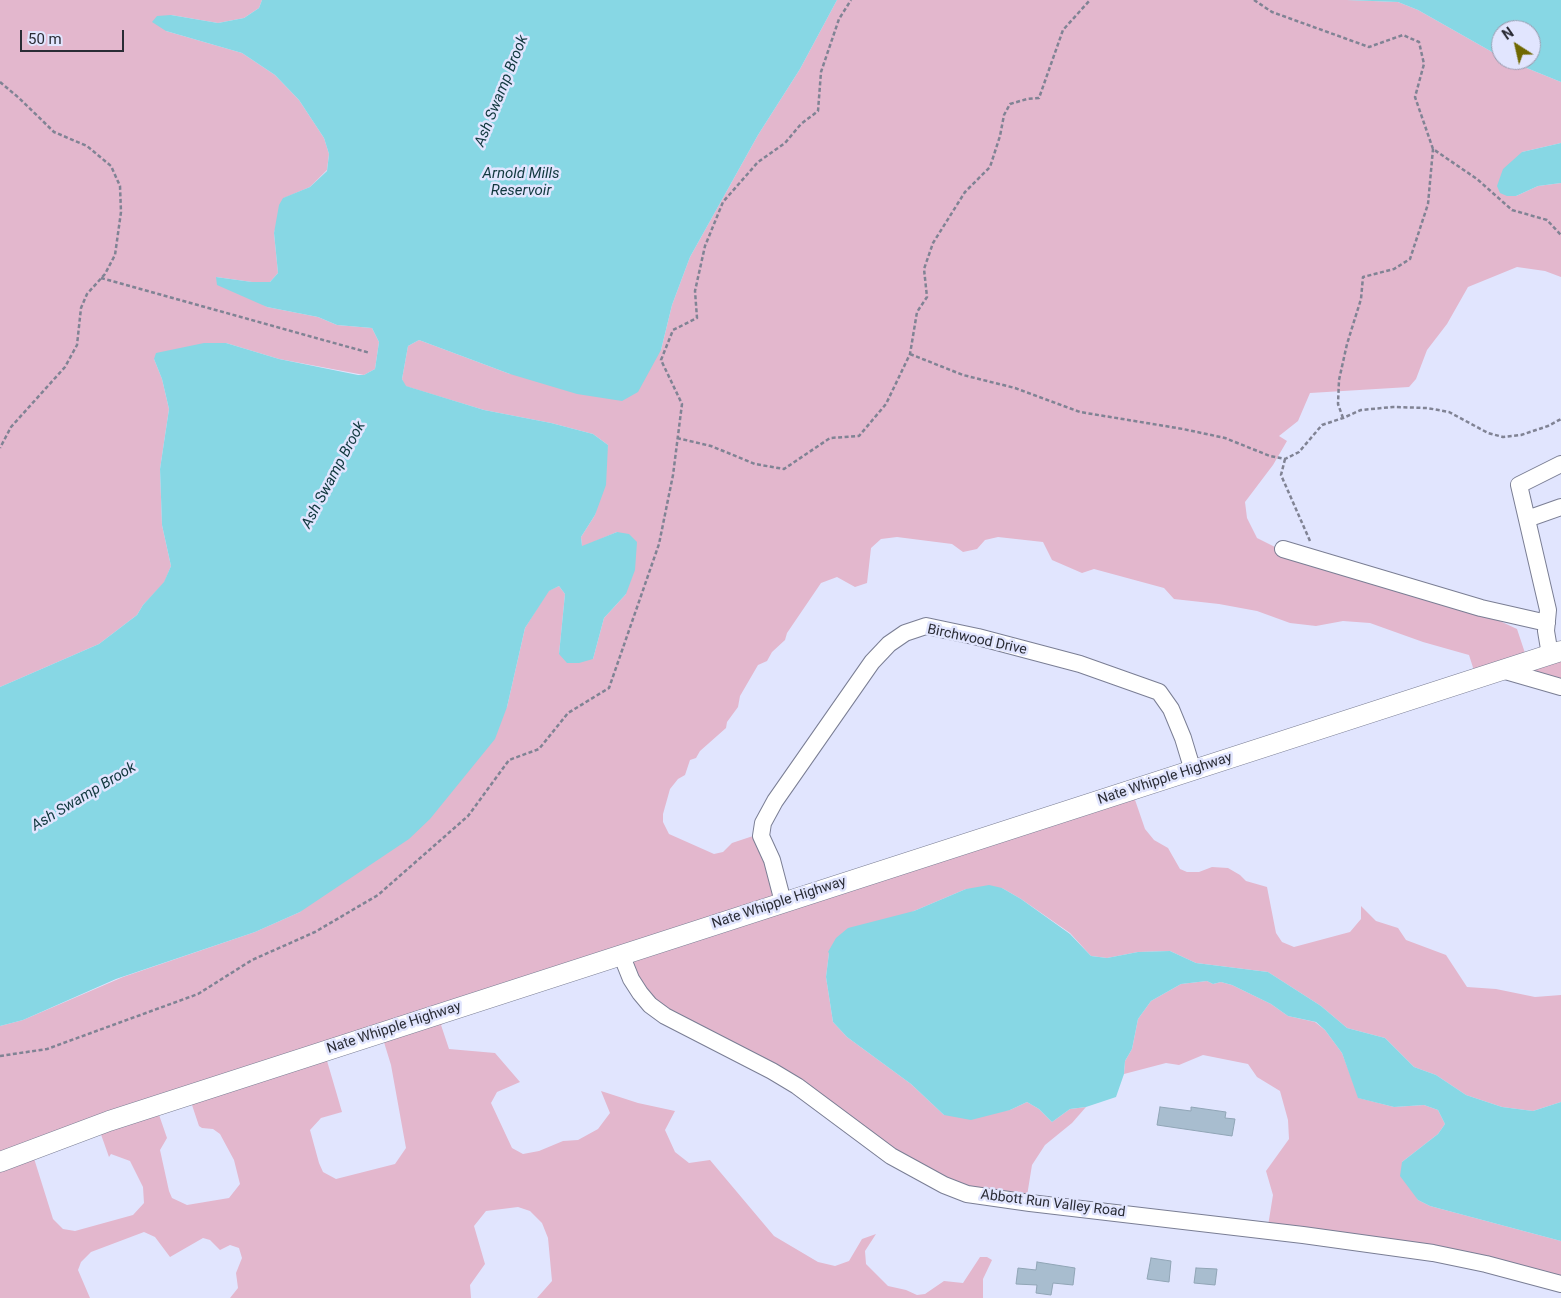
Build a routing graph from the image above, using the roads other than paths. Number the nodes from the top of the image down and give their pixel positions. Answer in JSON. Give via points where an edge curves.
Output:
{"nodes":[{"id":1,"x":1561,"y":464,"type":"edge"},
{"id":2,"x":1561,"y":507,"type":"edge"},
{"id":3,"x":1527,"y":519,"type":"junction"},
{"id":4,"x":1283,"y":550,"type":"dead end"},
{"id":5,"x":1552,"y":613,"type":"edge"},
{"id":6,"x":1555,"y":653,"type":"edge"},
{"id":7,"x":1502,"y":670,"type":"junction"},
{"id":8,"x":1561,"y":686,"type":"edge"},
{"id":9,"x":1193,"y":771,"type":"junction"},
{"id":10,"x":783,"y":902,"type":"junction"},
{"id":11,"x":621,"y":954,"type":"junction"},
{"id":12,"x":0,"y":1162,"type":"edge"},
{"id":13,"x":1561,"y":1284,"type":"edge"}],
"edges":[{"from":1,"to":3,"type":"street","via":[[1519,485]]},
{"from":2,"to":3,"type":"street"},
{"from":3,"to":5,"type":"street"},
{"from":4,"to":5,"type":"street","via":[[1481,608]]},
{"from":5,"to":6,"type":"street","via":[[1546,631]]},
{"from":6,"to":7,"type":"main road","name":"Nate Whipple Highway"},
{"from":7,"to":8,"type":"street"},
{"from":7,"to":9,"type":"main road","name":"Nate Whipple Highway"},
{"from":9,"to":10,"type":"main road","name":"Nate Whipple Highway"},
{"from":9,"to":10,"type":"street","name":"Birchwood Drive","via":[[1171,709],[1159,692],[1080,664],[926,626],[905,633],[872,662],[763,823],[761,836],[772,860]]},
{"from":10,"to":11,"type":"main road","name":"Nate Whipple Highway"},
{"from":11,"to":12,"type":"main road","name":"Nate Whipple Highway","via":[[109,1121]]},
{"from":11,"to":13,"type":"street","name":"Abbott Run Valley Road","via":[[640,994],[665,1016],[772,1071],[891,1156],[967,1194],[1433,1252]]}]}
